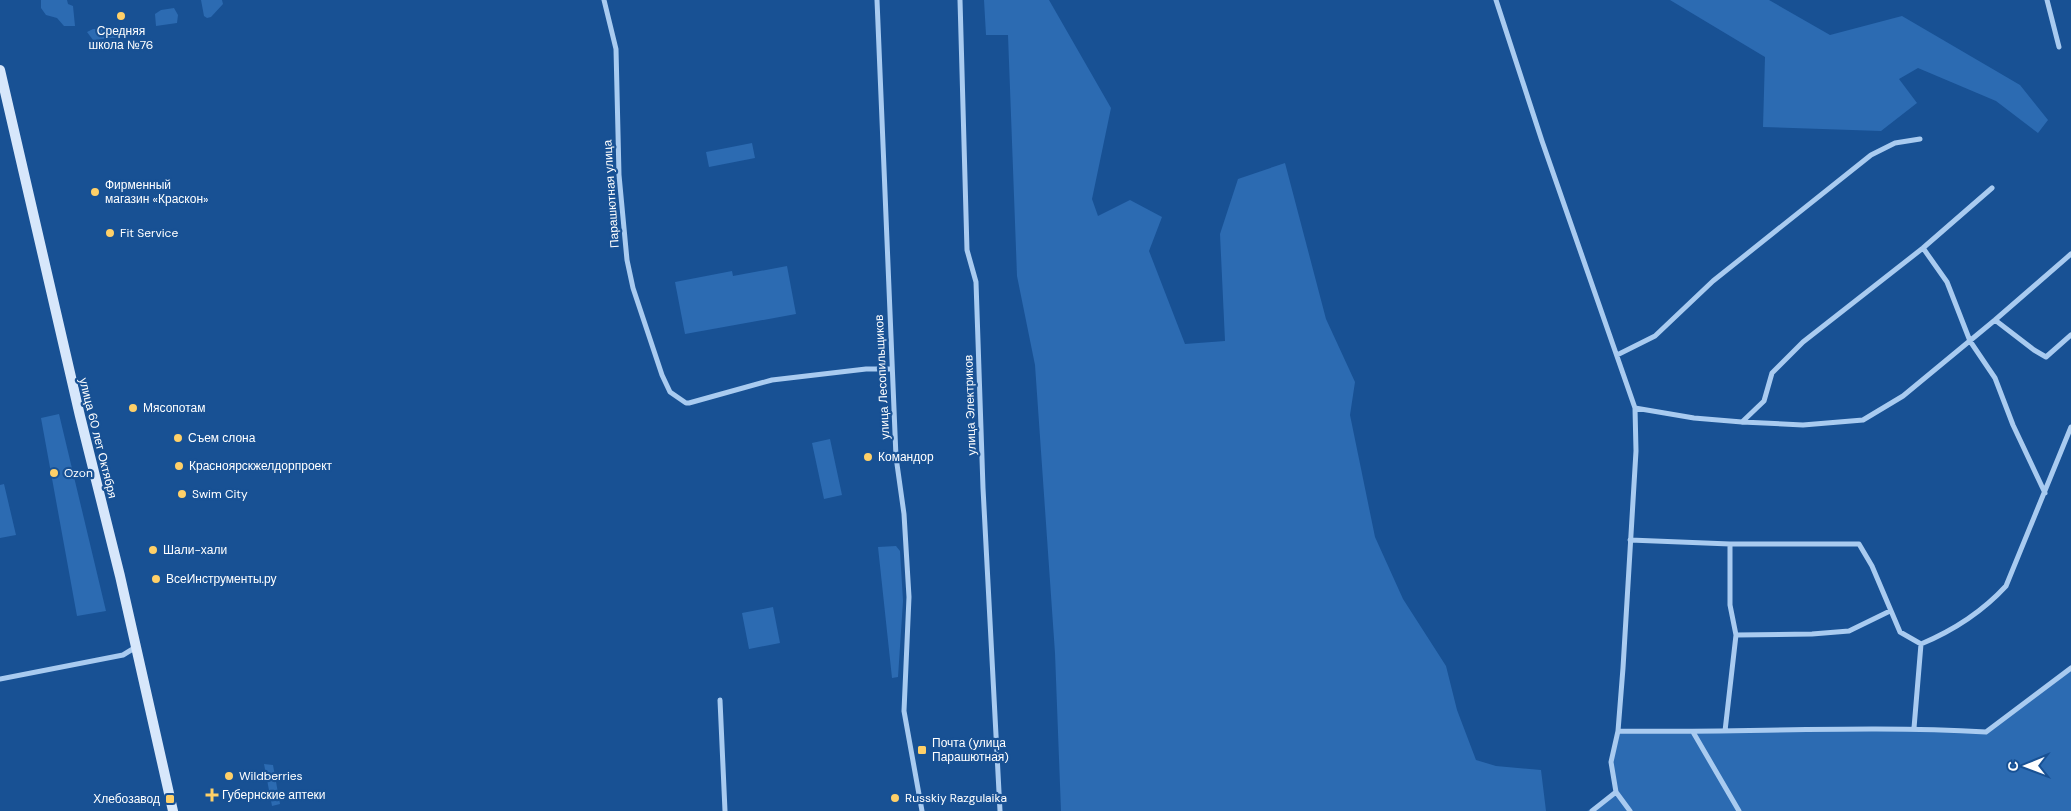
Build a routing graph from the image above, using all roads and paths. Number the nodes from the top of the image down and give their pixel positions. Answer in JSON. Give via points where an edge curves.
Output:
{"nodes":[{"id":1,"x":604,"y":0,"type":"edge"},
{"id":2,"x":877,"y":0,"type":"edge"},
{"id":3,"x":960,"y":0,"type":"edge"},
{"id":4,"x":1496,"y":0,"type":"edge"},
{"id":5,"x":2046,"y":0,"type":"edge"},
{"id":6,"x":2059,"y":47,"type":"dead end"},
{"id":7,"x":0,"y":70,"type":"edge"},
{"id":8,"x":1920,"y":139,"type":"dead end"},
{"id":9,"x":1992,"y":188,"type":"dead end"},
{"id":10,"x":1923,"y":248,"type":"junction"},
{"id":11,"x":2071,"y":254,"type":"edge"},
{"id":12,"x":1995,"y":320,"type":"junction"},
{"id":13,"x":2071,"y":335,"type":"edge"},
{"id":14,"x":1970,"y":341,"type":"junction"},
{"id":15,"x":1617,"y":355,"type":"junction"},
{"id":16,"x":892,"y":369,"type":"junction"},
{"id":17,"x":1635,"y":408,"type":"junction"},
{"id":18,"x":1742,"y":422,"type":"junction"},
{"id":19,"x":2071,"y":428,"type":"edge"},
{"id":20,"x":2045,"y":493,"type":"junction"},
{"id":21,"x":1630,"y":540,"type":"junction"},
{"id":22,"x":1730,"y":544,"type":"junction"},
{"id":23,"x":1890,"y":611,"type":"junction"},
{"id":24,"x":1736,"y":635,"type":"junction"},
{"id":25,"x":1921,"y":644,"type":"junction"},
{"id":26,"x":136,"y":647,"type":"junction"},
{"id":27,"x":2071,"y":668,"type":"edge"},
{"id":28,"x":0,"y":679,"type":"edge"},
{"id":29,"x":720,"y":700,"type":"dead end"},
{"id":30,"x":1914,"y":728,"type":"junction"},
{"id":31,"x":1618,"y":731,"type":"junction"},
{"id":32,"x":1725,"y":731,"type":"junction"},
{"id":33,"x":1693,"y":732,"type":"junction"},
{"id":34,"x":1616,"y":792,"type":"junction"},
{"id":35,"x":173,"y":811,"type":"edge"},
{"id":36,"x":725,"y":811,"type":"edge"},
{"id":37,"x":922,"y":811,"type":"edge"},
{"id":38,"x":1000,"y":811,"type":"edge"},
{"id":39,"x":1592,"y":811,"type":"edge"},
{"id":40,"x":1630,"y":811,"type":"edge"},
{"id":41,"x":1739,"y":811,"type":"edge"}],
"edges":[{"from":1,"to":16,"type":"street","name":"Парашютная улица","via":[[617,56],[618,156],[626,260],[670,392],[686,403],[772,380]]},
{"from":2,"to":16,"type":"street","name":"улица Лесопильщиков"},
{"from":3,"to":38,"type":"street","name":"улица Электриков","via":[[966,250],[976,282],[982,488]]},
{"from":4,"to":15,"type":"street"},
{"from":5,"to":6,"type":"street"},
{"from":7,"to":26,"type":"main road","name":"улица 60 лет Октября"},
{"from":8,"to":15,"type":"street","via":[[1895,143],[1871,155],[1713,281],[1655,336]]},
{"from":9,"to":10,"type":"street"},
{"from":10,"to":14,"type":"street","via":[[1947,282]]},
{"from":10,"to":18,"type":"street","via":[[1802,342],[1772,374],[1764,401]]},
{"from":11,"to":12,"type":"street"},
{"from":12,"to":13,"type":"street","via":[[2046,356]]},
{"from":12,"to":14,"type":"street"},
{"from":14,"to":18,"type":"street","via":[[1903,396],[1863,420],[1803,425]]},
{"from":14,"to":20,"type":"street","via":[[1995,378]]},
{"from":15,"to":17,"type":"street"},
{"from":16,"to":37,"type":"street","name":"улица Лесопильщиков","via":[[896,457],[904,514],[909,597],[904,711]]},
{"from":17,"to":18,"type":"street"},
{"from":17,"to":21,"type":"street","via":[[1636,451]]},
{"from":19,"to":20,"type":"street"},
{"from":20,"to":25,"type":"street","via":[[2006,586],[1990,604]]},
{"from":21,"to":22,"type":"street"},
{"from":21,"to":31,"type":"street"},
{"from":22,"to":23,"type":"street","via":[[1859,544],[1872,566]]},
{"from":22,"to":24,"type":"street","via":[[1730,605]]},
{"from":23,"to":24,"type":"street","via":[[1849,631]]},
{"from":23,"to":25,"type":"street","via":[[1900,632]]},
{"from":24,"to":32,"type":"street"},
{"from":25,"to":30,"type":"street"},
{"from":26,"to":28,"type":"street","via":[[123,655]]},
{"from":26,"to":35,"type":"main road","name":"улица 60 лет Октября"},
{"from":27,"to":30,"type":"street","via":[[1986,732]]},
{"from":29,"to":36,"type":"street"},
{"from":30,"to":32,"type":"street"},
{"from":31,"to":33,"type":"street"},
{"from":31,"to":34,"type":"street","via":[[1611,762]]},
{"from":32,"to":33,"type":"street"},
{"from":33,"to":41,"type":"street"},
{"from":34,"to":39,"type":"street"},
{"from":34,"to":40,"type":"street"}]}
